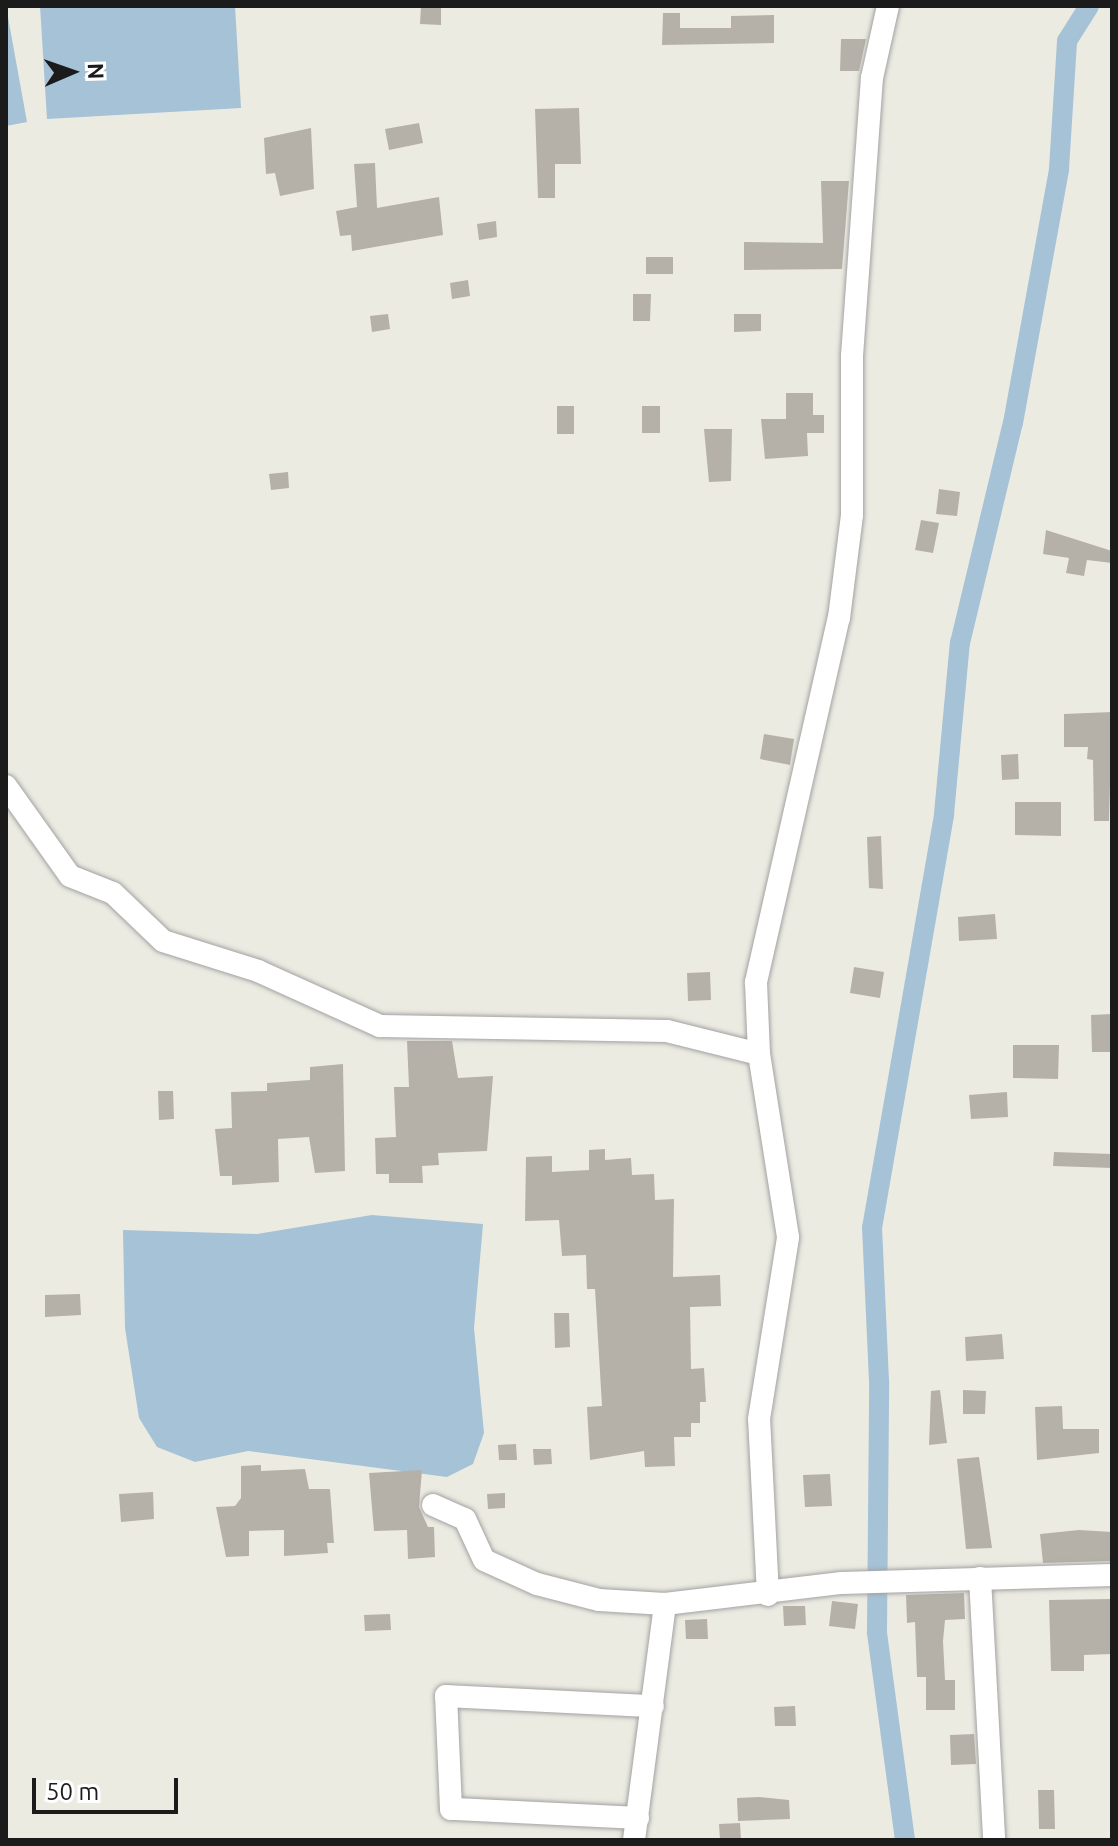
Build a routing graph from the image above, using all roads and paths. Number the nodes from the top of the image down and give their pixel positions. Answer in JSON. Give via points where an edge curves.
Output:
{"nodes":[{"id":1,"x":888,"y":6,"type":"edge"},
{"id":2,"x":6,"y":786,"type":"edge"},
{"id":3,"x":759,"y":1054,"type":"junction"},
{"id":4,"x":433,"y":1505,"type":"dead end"},
{"id":5,"x":1112,"y":1575,"type":"edge"},
{"id":6,"x":980,"y":1578,"type":"junction"},
{"id":7,"x":768,"y":1595,"type":"junction"},
{"id":8,"x":665,"y":1604,"type":"junction"},
{"id":9,"x":653,"y":1706,"type":"junction"},
{"id":10,"x":636,"y":1829,"type":"edge"},
{"id":11,"x":994,"y":1840,"type":"edge"}],
"edges":[{"from":1,"to":3,"type":"street","via":[[872,78],[854,325],[849,544],[809,769],[756,982]]},
{"from":2,"to":3,"type":"street","via":[[70,876],[113,893],[163,941],[258,971],[380,1026],[667,1031]]},
{"from":3,"to":7,"type":"street","via":[[788,1237],[759,1419]]},
{"from":4,"to":8,"type":"street","via":[[465,1519],[484,1560],[537,1584],[599,1600]]},
{"from":5,"to":6,"type":"street"},
{"from":6,"to":7,"type":"street","via":[[842,1583]]},
{"from":6,"to":11,"type":"street"},
{"from":7,"to":8,"type":"street"},
{"from":8,"to":9,"type":"street"},
{"from":9,"to":10,"type":"street"},
{"from":9,"to":10,"type":"street","via":[[446,1696],[451,1809]]}]}
